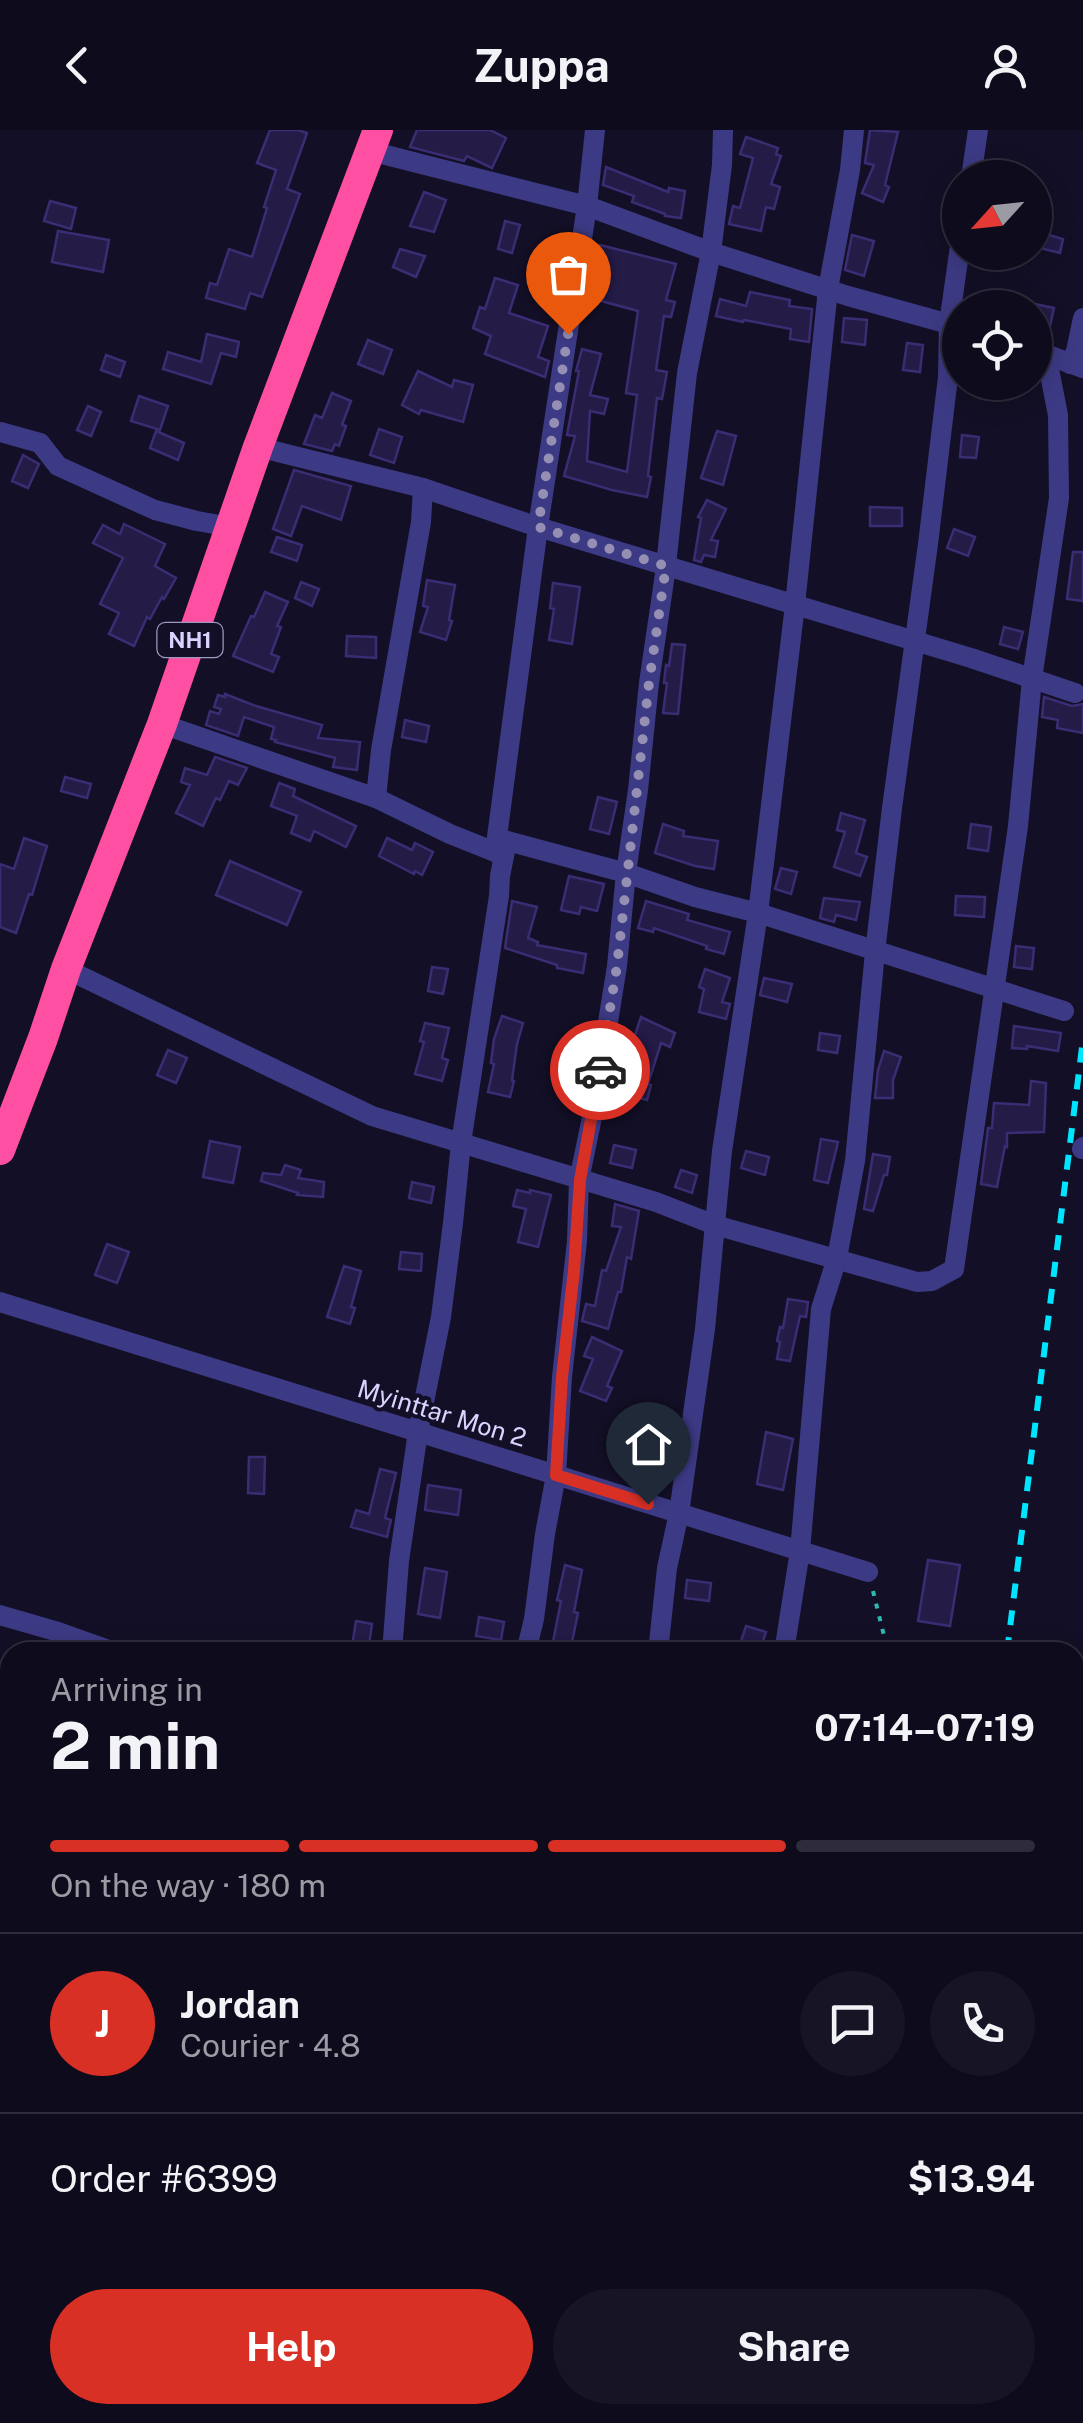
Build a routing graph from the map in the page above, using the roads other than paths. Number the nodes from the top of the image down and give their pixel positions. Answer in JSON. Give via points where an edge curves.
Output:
{"nodes":[{"id":1,"x":595,"y":130,"type":"edge"},
{"id":2,"x":723,"y":130,"type":"edge"},
{"id":3,"x":854,"y":130,"type":"edge"},
{"id":4,"x":978,"y":130,"type":"edge"},
{"id":5,"x":374,"y":141,"type":"edge"},
{"id":6,"x":974,"y":160,"type":"edge"},
{"id":7,"x":587,"y":206,"type":"junction"},
{"id":8,"x":710,"y":252,"type":"junction"},
{"id":9,"x":828,"y":290,"type":"junction"},
{"id":10,"x":1083,"y":318,"type":"edge"},
{"id":11,"x":942,"y":325,"type":"edge"},
{"id":12,"x":1052,"y":357,"type":"edge"},
{"id":13,"x":1076,"y":366,"type":"edge"},
{"id":14,"x":1052,"y":395,"type":"edge"},
{"id":15,"x":945,"y":400,"type":"edge"},
{"id":16,"x":0,"y":432,"type":"edge"},
{"id":17,"x":258,"y":447,"type":"junction"},
{"id":18,"x":423,"y":488,"type":"junction"},
{"id":19,"x":231,"y":527,"type":"junction"},
{"id":20,"x":538,"y":527,"type":"junction"},
{"id":21,"x":666,"y":566,"type":"junction"},
{"id":22,"x":795,"y":605,"type":"junction"},
{"id":23,"x":915,"y":641,"type":"junction"},
{"id":24,"x":1032,"y":678,"type":"junction"},
{"id":25,"x":1075,"y":693,"type":"dead end"},
{"id":26,"x":162,"y":724,"type":"junction"},
{"id":27,"x":376,"y":798,"type":"junction"},
{"id":28,"x":501,"y":846,"type":"junction"},
{"id":29,"x":626,"y":873,"type":"junction"},
{"id":30,"x":758,"y":913,"type":"junction"},
{"id":31,"x":876,"y":952,"type":"junction"},
{"id":32,"x":66,"y":969,"type":"junction"},
{"id":33,"x":995,"y":989,"type":"junction"},
{"id":34,"x":1064,"y":1011,"type":"dead end"},
{"id":35,"x":461,"y":1143,"type":"junction"},
{"id":36,"x":0,"y":1150,"type":"edge"},
{"id":37,"x":580,"y":1180,"type":"junction"},
{"id":38,"x":715,"y":1226,"type":"junction"},
{"id":39,"x":837,"y":1258,"type":"junction"},
{"id":40,"x":0,"y":1302,"type":"edge"},
{"id":41,"x":418,"y":1432,"type":"junction"},
{"id":42,"x":556,"y":1475,"type":"junction"},
{"id":43,"x":679,"y":1513,"type":"junction"},
{"id":44,"x":800,"y":1551,"type":"junction"},
{"id":45,"x":868,"y":1572,"type":"road end"},
{"id":46,"x":0,"y":1615,"type":"edge"},
{"id":47,"x":85,"y":1642,"type":"edge"},
{"id":48,"x":393,"y":1642,"type":"edge"},
{"id":49,"x":528,"y":1642,"type":"edge"},
{"id":50,"x":659,"y":1642,"type":"edge"},
{"id":51,"x":786,"y":1642,"type":"edge"}],
"edges":[{"from":1,"to":7,"type":"street"},
{"from":2,"to":8,"type":"street"},
{"from":3,"to":9,"type":"street"},
{"from":4,"to":6,"type":"street"},
{"from":5,"to":7,"type":"street"},
{"from":5,"to":17,"type":"highway","number":"NH1"},
{"from":7,"to":8,"type":"street"},
{"from":7,"to":20,"type":"street"},
{"from":8,"to":9,"type":"street"},
{"from":8,"to":21,"type":"street","via":[[687,373]]},
{"from":9,"to":11,"type":"street"},
{"from":9,"to":22,"type":"street"},
{"from":10,"to":13,"type":"street"},
{"from":12,"to":13,"type":"street"},
{"from":14,"to":24,"type":"street","via":[[1059,498]]},
{"from":15,"to":23,"type":"street"},
{"from":16,"to":19,"type":"street","via":[[40,443],[58,466],[155,510]]},
{"from":17,"to":18,"type":"street"},
{"from":17,"to":19,"type":"highway","number":"NH1"},
{"from":18,"to":20,"type":"street"},
{"from":18,"to":27,"type":"street"},
{"from":19,"to":26,"type":"highway","number":"NH1"},
{"from":20,"to":21,"type":"street"},
{"from":20,"to":28,"type":"street"},
{"from":21,"to":22,"type":"street"},
{"from":21,"to":29,"type":"street"},
{"from":22,"to":23,"type":"street"},
{"from":22,"to":30,"type":"street"},
{"from":23,"to":24,"type":"street"},
{"from":23,"to":31,"type":"street"},
{"from":24,"to":25,"type":"street"},
{"from":24,"to":33,"type":"street"},
{"from":26,"to":27,"type":"street"},
{"from":26,"to":32,"type":"highway","number":"NH1"},
{"from":27,"to":28,"type":"street","via":[[450,834]]},
{"from":28,"to":29,"type":"street"},
{"from":28,"to":35,"type":"street"},
{"from":29,"to":30,"type":"street"},
{"from":29,"to":37,"type":"street"},
{"from":30,"to":31,"type":"street"},
{"from":30,"to":38,"type":"street"},
{"from":31,"to":33,"type":"street"},
{"from":31,"to":39,"type":"street","via":[[855,1161]]},
{"from":32,"to":35,"type":"street","via":[[372,1116]]},
{"from":32,"to":36,"type":"highway","number":"NH1"},
{"from":33,"to":34,"type":"street"},
{"from":33,"to":39,"type":"street","via":[[954,1270],[917,1282]]},
{"from":35,"to":37,"type":"street"},
{"from":35,"to":41,"type":"street","via":[[441,1317]]},
{"from":37,"to":38,"type":"street"},
{"from":37,"to":42,"type":"street"},
{"from":38,"to":39,"type":"street"},
{"from":38,"to":43,"type":"street"},
{"from":39,"to":44,"type":"street","via":[[821,1309]]},
{"from":40,"to":41,"type":"street","name":"Myinttar Mon 2"},
{"from":41,"to":42,"type":"street","name":"Myinttar Mon 2"},
{"from":41,"to":48,"type":"street"},
{"from":42,"to":43,"type":"street","name":"Myinttar Mon 2"},
{"from":42,"to":49,"type":"street"},
{"from":43,"to":44,"type":"street","name":"Myinttar Mon 2"},
{"from":43,"to":50,"type":"street"},
{"from":44,"to":45,"type":"street","name":"Myinttar Mon 2"},
{"from":44,"to":51,"type":"street"},
{"from":46,"to":47,"type":"street"}]}
